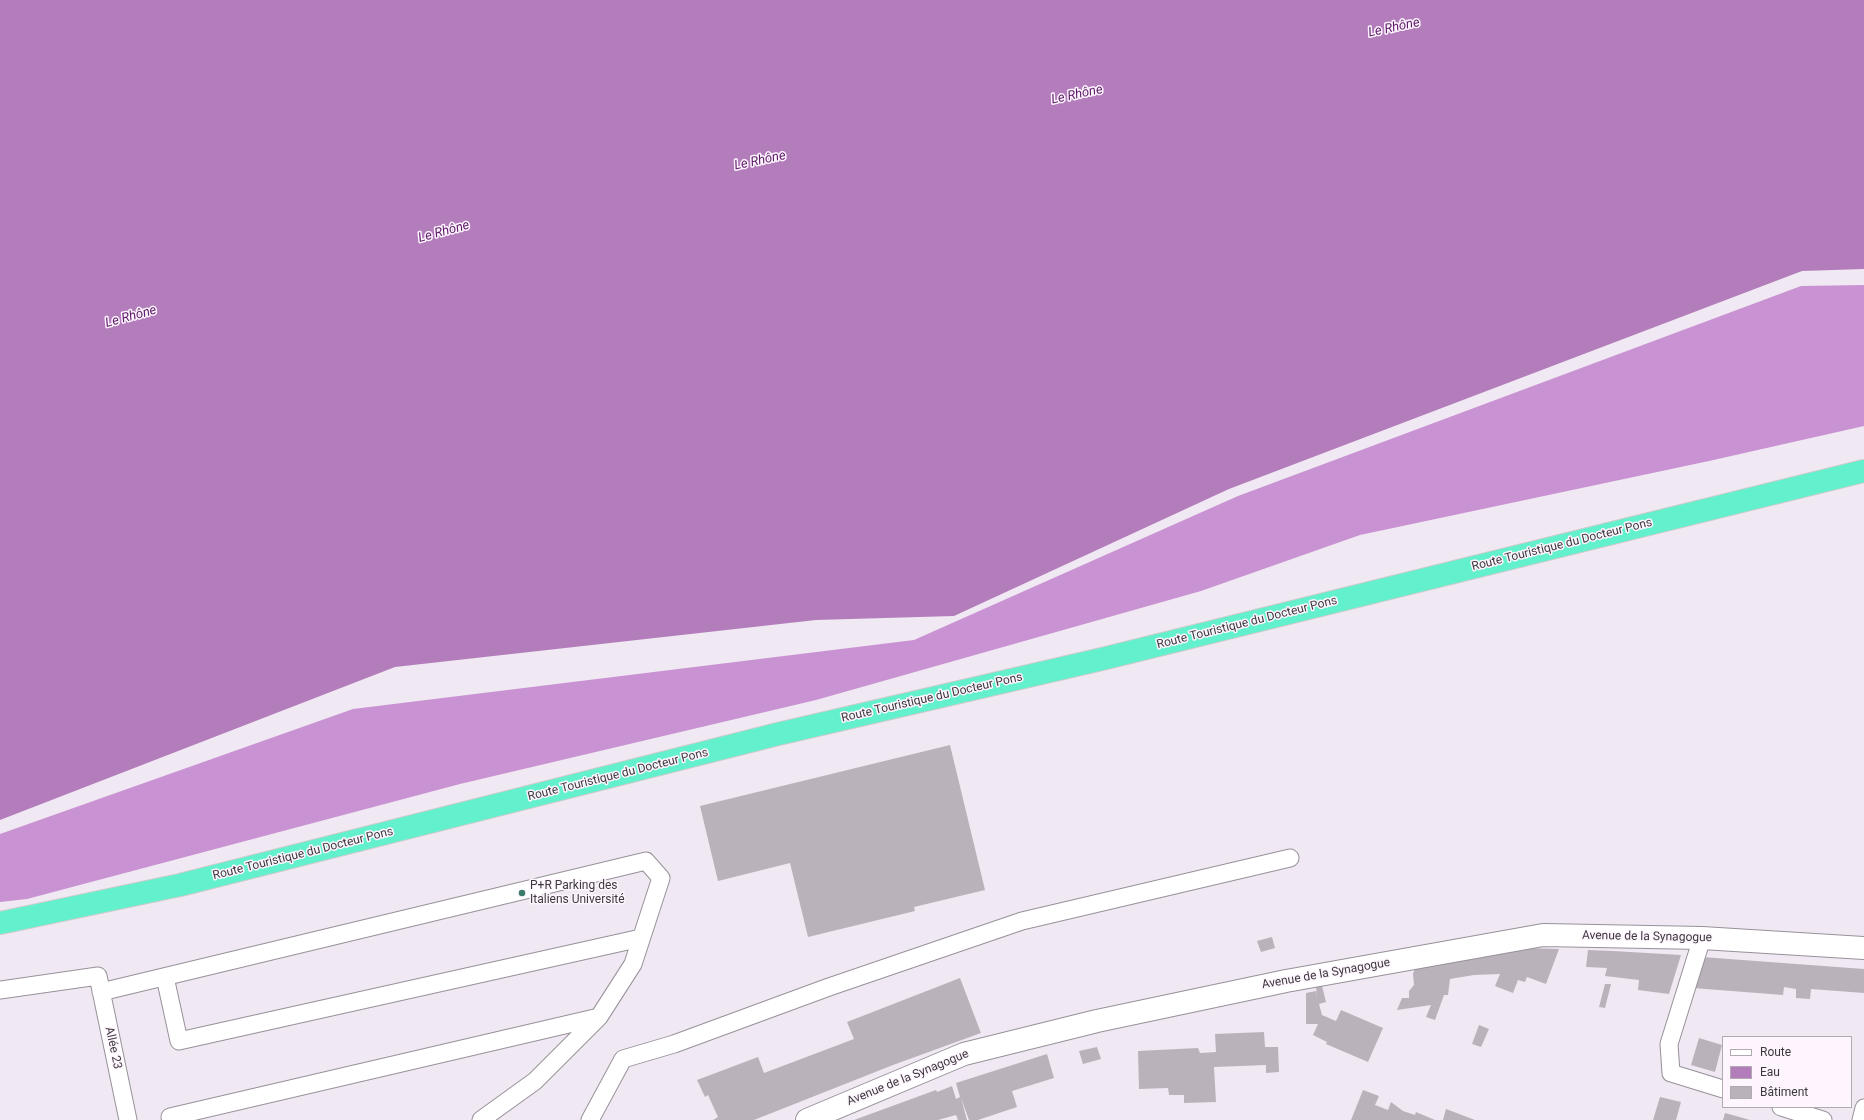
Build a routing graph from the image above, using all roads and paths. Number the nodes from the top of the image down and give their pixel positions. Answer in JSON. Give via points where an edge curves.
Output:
{"nodes":[{"id":1,"x":1864,"y":471,"type":"edge"},
{"id":2,"x":1290,"y":858,"type":"dead end"},
{"id":3,"x":0,"y":923,"type":"edge"},
{"id":4,"x":641,"y":938,"type":"junction"},
{"id":5,"x":1702,"y":938,"type":"junction"},
{"id":6,"x":1864,"y":948,"type":"edge"},
{"id":7,"x":165,"y":977,"type":"junction"},
{"id":8,"x":100,"y":984,"type":"junction"},
{"id":9,"x":0,"y":990,"type":"edge"},
{"id":10,"x":599,"y":1017,"type":"junction"},
{"id":11,"x":1722,"y":1089,"type":"edge"},
{"id":12,"x":1784,"y":1108,"type":"edge"},
{"id":13,"x":1864,"y":1108,"type":"edge"},
{"id":14,"x":170,"y":1117,"type":"dead end"},
{"id":15,"x":128,"y":1120,"type":"edge"},
{"id":16,"x":481,"y":1120,"type":"edge"},
{"id":17,"x":590,"y":1120,"type":"edge"},
{"id":18,"x":807,"y":1120,"type":"edge"},
{"id":19,"x":1822,"y":1120,"type":"edge"},
{"id":20,"x":1861,"y":1120,"type":"edge"}],
"edges":[{"from":1,"to":3,"type":"highway","name":"Route Touristique du Docteur Pons","via":[[1102,659],[778,734],[180,885]]},
{"from":2,"to":17,"type":"lane","via":[[1022,921],[829,987],[674,1044],[623,1059]]},
{"from":4,"to":7,"type":"lane","via":[[179,1041]]},
{"from":4,"to":7,"type":"lane","via":[[661,878],[646,861]]},
{"from":4,"to":10,"type":"lane","via":[[633,964]]},
{"from":5,"to":6,"type":"street","name":"Avenue de la Synagogue"},
{"from":5,"to":11,"type":"lane","via":[[1669,1044],[1671,1073]]},
{"from":5,"to":18,"type":"street","name":"Avenue de la Synagogue","via":[[1543,935],[1286,981],[1097,1021],[964,1054]]},
{"from":7,"to":8,"type":"lane"},
{"from":8,"to":9,"type":"lane"},
{"from":8,"to":15,"type":"lane","name":"Allée 23"},
{"from":10,"to":14,"type":"lane"},
{"from":10,"to":16,"type":"lane","via":[[535,1081]]},
{"from":12,"to":19,"type":"lane"},
{"from":13,"to":20,"type":"lane"}]}
